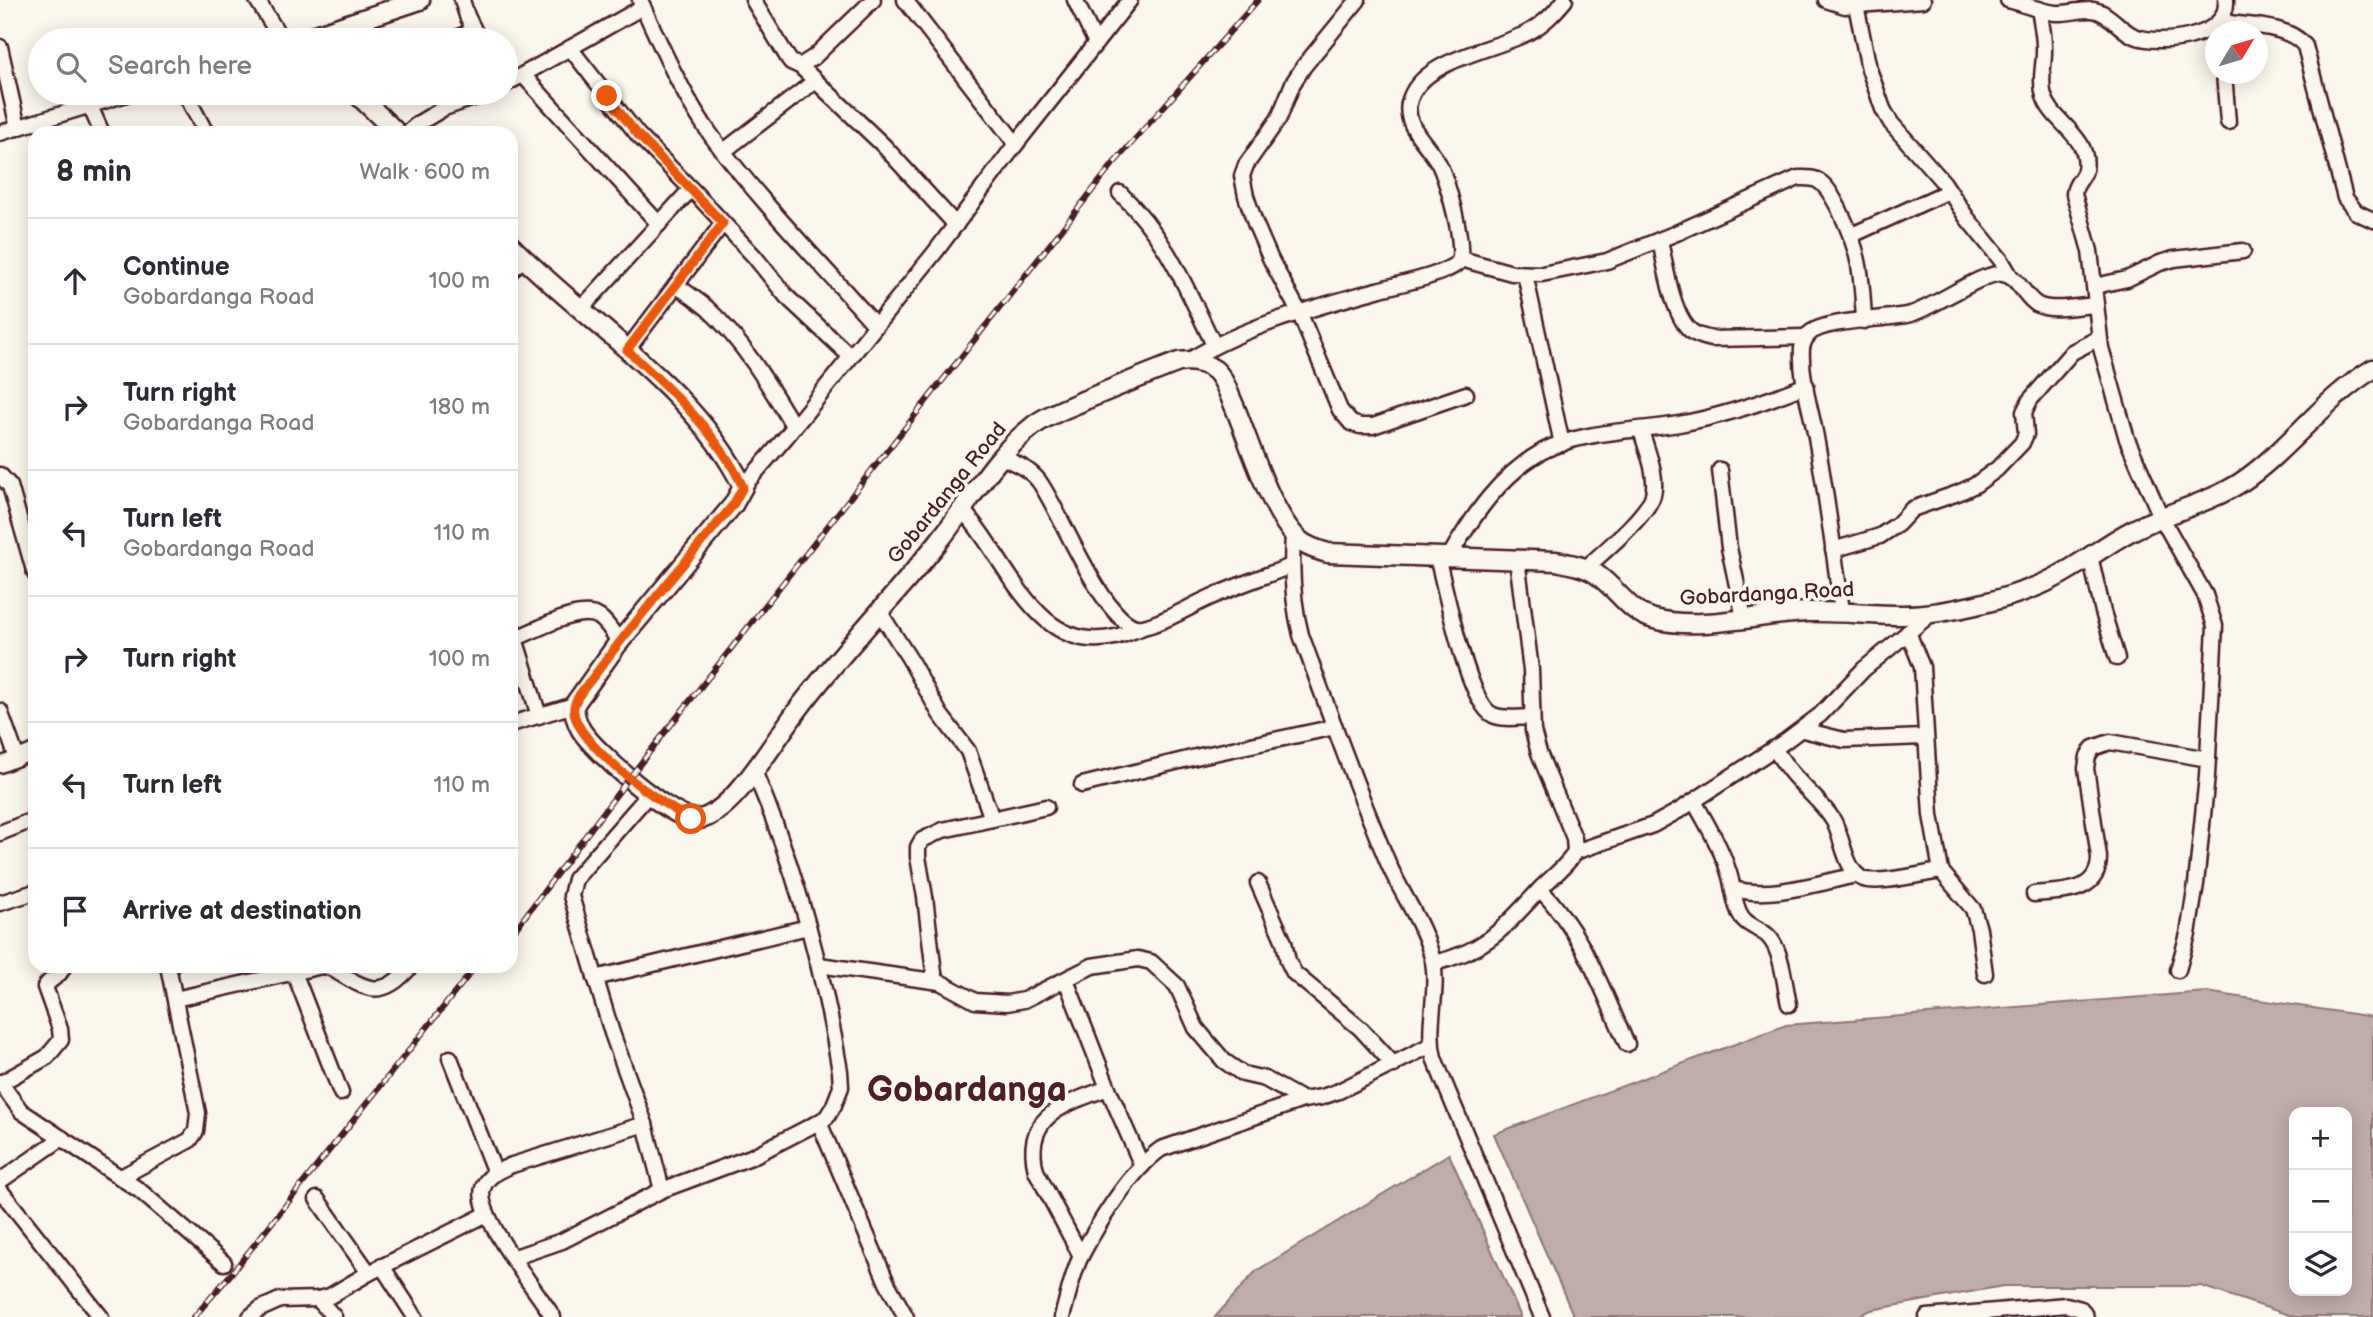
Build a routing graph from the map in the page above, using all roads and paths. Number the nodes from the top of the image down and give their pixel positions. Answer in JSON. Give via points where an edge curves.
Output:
{"nodes":[{"id":1,"x":257,"y":0,"type":"edge"},
{"id":2,"x":420,"y":0,"type":"edge"},
{"id":3,"x":462,"y":0,"type":"edge"},
{"id":4,"x":753,"y":0,"type":"edge"},
{"id":5,"x":873,"y":0,"type":"edge"},
{"id":6,"x":905,"y":0,"type":"edge"},
{"id":7,"x":1074,"y":0,"type":"edge"},
{"id":8,"x":1130,"y":0,"type":"edge"},
{"id":9,"x":1358,"y":0,"type":"edge"},
{"id":10,"x":1565,"y":0,"type":"edge"},
{"id":11,"x":1826,"y":0,"type":"edge"},
{"id":12,"x":2008,"y":0,"type":"edge"},
{"id":13,"x":2226,"y":0,"type":"edge"},
{"id":14,"x":1914,"y":1,"type":"edge"},
{"id":15,"x":641,"y":4,"type":"edge"},
{"id":16,"x":1856,"y":5,"type":"junction"},
{"id":17,"x":383,"y":6,"type":"edge"},
{"id":18,"x":2039,"y":9,"type":"junction"},
{"id":19,"x":2221,"y":21,"type":"edge"},
{"id":20,"x":274,"y":28,"type":"edge"},
{"id":21,"x":332,"y":28,"type":"edge"},
{"id":22,"x":473,"y":28,"type":"edge"},
{"id":23,"x":2205,"y":31,"type":"edge"},
{"id":24,"x":2268,"y":31,"type":"edge"},
{"id":25,"x":1096,"y":43,"type":"junction"},
{"id":26,"x":0,"y":47,"type":"edge"},
{"id":27,"x":570,"y":48,"type":"junction"},
{"id":28,"x":800,"y":66,"type":"junction"},
{"id":29,"x":523,"y":75,"type":"junction"},
{"id":30,"x":518,"y":77,"type":"edge"},
{"id":31,"x":815,"y":81,"type":"junction"},
{"id":32,"x":2225,"y":84,"type":"edge"},
{"id":33,"x":93,"y":105,"type":"edge"},
{"id":34,"x":191,"y":105,"type":"edge"},
{"id":35,"x":368,"y":105,"type":"edge"},
{"id":36,"x":453,"y":105,"type":"edge"},
{"id":37,"x":90,"y":106,"type":"junction"},
{"id":38,"x":2228,"y":122,"type":"dead end"},
{"id":39,"x":99,"y":126,"type":"edge"},
{"id":40,"x":202,"y":126,"type":"edge"},
{"id":41,"x":390,"y":126,"type":"edge"},
{"id":42,"x":415,"y":126,"type":"edge"},
{"id":43,"x":18,"y":128,"type":"junction"},
{"id":44,"x":0,"y":133,"type":"edge"},
{"id":45,"x":1016,"y":144,"type":"junction"},
{"id":46,"x":724,"y":151,"type":"junction"},
{"id":47,"x":691,"y":189,"type":"junction"},
{"id":48,"x":1949,"y":191,"type":"junction"},
{"id":49,"x":1120,"y":193,"type":"dead end"},
{"id":50,"x":2373,"y":220,"type":"edge"},
{"id":51,"x":723,"y":223,"type":"junction"},
{"id":52,"x":659,"y":224,"type":"junction"},
{"id":53,"x":956,"y":225,"type":"junction"},
{"id":54,"x":1852,"y":235,"type":"junction"},
{"id":55,"x":1660,"y":240,"type":"junction"},
{"id":56,"x":2243,"y":251,"type":"dead end"},
{"id":57,"x":1461,"y":258,"type":"junction"},
{"id":58,"x":518,"y":261,"type":"edge"},
{"id":59,"x":1525,"y":274,"type":"junction"},
{"id":60,"x":2011,"y":277,"type":"junction"},
{"id":61,"x":676,"y":285,"type":"junction"},
{"id":62,"x":2095,"y":286,"type":"junction"},
{"id":63,"x":2096,"y":305,"type":"junction"},
{"id":64,"x":580,"y":310,"type":"junction"},
{"id":65,"x":1300,"y":314,"type":"junction"},
{"id":66,"x":1864,"y":321,"type":"junction"},
{"id":67,"x":875,"y":325,"type":"junction"},
{"id":68,"x":1806,"y":337,"type":"junction"},
{"id":69,"x":2099,"y":338,"type":"junction"},
{"id":70,"x":1214,"y":345,"type":"junction"},
{"id":71,"x":627,"y":350,"type":"junction"},
{"id":72,"x":849,"y":356,"type":"junction"},
{"id":73,"x":1188,"y":361,"type":"junction"},
{"id":74,"x":2373,"y":369,"type":"edge"},
{"id":75,"x":1806,"y":385,"type":"junction"},
{"id":76,"x":1466,"y":394,"type":"dead end"},
{"id":77,"x":794,"y":426,"type":"junction"},
{"id":78,"x":1641,"y":429,"type":"junction"},
{"id":79,"x":1562,"y":444,"type":"junction"},
{"id":80,"x":1002,"y":457,"type":"junction"},
{"id":81,"x":1720,"y":470,"type":"dead end"},
{"id":82,"x":0,"y":475,"type":"edge"},
{"id":83,"x":743,"y":487,"type":"junction"},
{"id":84,"x":962,"y":510,"type":"junction"},
{"id":85,"x":2161,"y":517,"type":"junction"},
{"id":86,"x":1293,"y":534,"type":"junction"},
{"id":87,"x":28,"y":549,"type":"edge"},
{"id":88,"x":1833,"y":550,"type":"junction"},
{"id":89,"x":2090,"y":556,"type":"junction"},
{"id":90,"x":1443,"y":557,"type":"junction"},
{"id":91,"x":1517,"y":559,"type":"junction"},
{"id":92,"x":1292,"y":566,"type":"junction"},
{"id":93,"x":1586,"y":568,"type":"junction"},
{"id":94,"x":879,"y":611,"type":"junction"},
{"id":95,"x":1842,"y":611,"type":"junction"},
{"id":96,"x":1933,"y":612,"type":"junction"},
{"id":97,"x":1744,"y":618,"type":"junction"},
{"id":98,"x":1141,"y":628,"type":"junction"},
{"id":99,"x":1908,"y":632,"type":"junction"},
{"id":100,"x":518,"y":633,"type":"edge"},
{"id":101,"x":620,"y":642,"type":"junction"},
{"id":102,"x":518,"y":653,"type":"edge"},
{"id":103,"x":2117,"y":658,"type":"dead end"},
{"id":104,"x":574,"y":705,"type":"junction"},
{"id":105,"x":0,"y":711,"type":"edge"},
{"id":106,"x":539,"y":716,"type":"junction"},
{"id":107,"x":1531,"y":717,"type":"junction"},
{"id":108,"x":518,"y":722,"type":"edge"},
{"id":109,"x":1335,"y":727,"type":"junction"},
{"id":110,"x":1803,"y":730,"type":"junction"},
{"id":111,"x":1925,"y":737,"type":"junction"},
{"id":112,"x":1774,"y":748,"type":"junction"},
{"id":113,"x":28,"y":754,"type":"edge"},
{"id":114,"x":17,"y":758,"type":"junction"},
{"id":115,"x":2208,"y":759,"type":"junction"},
{"id":116,"x":0,"y":765,"type":"edge"},
{"id":117,"x":754,"y":771,"type":"junction"},
{"id":118,"x":1082,"y":785,"type":"dead end"},
{"id":119,"x":650,"y":793,"type":"junction"},
{"id":120,"x":1694,"y":801,"type":"junction"},
{"id":121,"x":1046,"y":807,"type":"dead end"},
{"id":122,"x":992,"y":819,"type":"junction"},
{"id":123,"x":28,"y":823,"type":"edge"},
{"id":124,"x":0,"y":833,"type":"edge"},
{"id":125,"x":1575,"y":852,"type":"junction"},
{"id":126,"x":1941,"y":871,"type":"junction"},
{"id":127,"x":1857,"y":875,"type":"junction"},
{"id":128,"x":1258,"y":883,"type":"dead end"},
{"id":129,"x":1540,"y":889,"type":"junction"},
{"id":130,"x":1733,"y":889,"type":"junction"},
{"id":131,"x":28,"y":894,"type":"edge"},
{"id":132,"x":2035,"y":894,"type":"dead end"},
{"id":133,"x":0,"y":903,"type":"edge"},
{"id":134,"x":808,"y":927,"type":"junction"},
{"id":135,"x":1434,"y":963,"type":"junction"},
{"id":136,"x":819,"y":965,"type":"junction"},
{"id":137,"x":2178,"y":970,"type":"dead end"},
{"id":138,"x":61,"y":973,"type":"edge"},
{"id":139,"x":170,"y":973,"type":"edge"},
{"id":140,"x":267,"y":973,"type":"edge"},
{"id":141,"x":294,"y":973,"type":"edge"},
{"id":142,"x":340,"y":973,"type":"edge"},
{"id":143,"x":404,"y":973,"type":"edge"},
{"id":144,"x":1985,"y":974,"type":"dead end"},
{"id":145,"x":595,"y":978,"type":"junction"},
{"id":146,"x":1066,"y":980,"type":"junction"},
{"id":147,"x":934,"y":981,"type":"junction"},
{"id":148,"x":176,"y":999,"type":"junction"},
{"id":149,"x":1789,"y":1004,"type":"dead end"},
{"id":150,"x":1627,"y":1044,"type":"dead end"},
{"id":151,"x":1432,"y":1045,"type":"junction"},
{"id":152,"x":450,"y":1058,"type":"dead end"},
{"id":153,"x":1394,"y":1065,"type":"junction"},
{"id":154,"x":0,"y":1082,"type":"edge"},
{"id":155,"x":1108,"y":1088,"type":"junction"},
{"id":156,"x":341,"y":1093,"type":"dead end"},
{"id":157,"x":1303,"y":1100,"type":"junction"},
{"id":158,"x":819,"y":1122,"type":"junction"},
{"id":159,"x":645,"y":1124,"type":"junction"},
{"id":160,"x":62,"y":1139,"type":"junction"},
{"id":161,"x":1142,"y":1166,"type":"junction"},
{"id":162,"x":495,"y":1173,"type":"junction"},
{"id":163,"x":121,"y":1177,"type":"junction"},
{"id":164,"x":0,"y":1181,"type":"edge"},
{"id":165,"x":0,"y":1190,"type":"edge"},
{"id":166,"x":663,"y":1190,"type":"junction"},
{"id":167,"x":317,"y":1199,"type":"dead end"},
{"id":168,"x":486,"y":1214,"type":"junction"},
{"id":169,"x":1081,"y":1255,"type":"junction"},
{"id":170,"x":512,"y":1258,"type":"junction"},
{"id":171,"x":224,"y":1263,"type":"dead end"},
{"id":172,"x":375,"y":1270,"type":"junction"},
{"id":173,"x":318,"y":1299,"type":"junction"},
{"id":174,"x":2042,"y":1312,"type":"edge"},
{"id":175,"x":1956,"y":1315,"type":"edge"},
{"id":176,"x":101,"y":1317,"type":"edge"},
{"id":177,"x":250,"y":1317,"type":"edge"},
{"id":178,"x":334,"y":1317,"type":"edge"},
{"id":179,"x":415,"y":1317,"type":"edge"},
{"id":180,"x":553,"y":1317,"type":"edge"},
{"id":181,"x":906,"y":1317,"type":"edge"},
{"id":182,"x":1062,"y":1317,"type":"edge"},
{"id":183,"x":1542,"y":1317,"type":"edge"},
{"id":184,"x":1927,"y":1317,"type":"edge"},
{"id":185,"x":2086,"y":1317,"type":"edge"}],
"edges":[{"from":1,"to":20,"type":"street"},
{"from":2,"to":17,"type":"main road"},
{"from":3,"to":22,"type":"street"},
{"from":4,"to":28,"type":"street","via":[[788,58]]},
{"from":5,"to":28,"type":"street"},
{"from":6,"to":45,"type":"street"},
{"from":7,"to":25,"type":"street"},
{"from":8,"to":25,"type":"street"},
{"from":9,"to":65,"type":"street","via":[[1304,66],[1279,118],[1242,176],[1255,223]]},
{"from":10,"to":57,"type":"street","via":[[1527,34],[1436,69],[1411,97],[1408,116],[1443,176]]},
{"from":11,"to":16,"type":"street"},
{"from":12,"to":18,"type":"street"},
{"from":13,"to":19,"type":"street"},
{"from":14,"to":16,"type":"street"},
{"from":15,"to":27,"type":"street"},
{"from":15,"to":46,"type":"street","via":[[691,103]]},
{"from":16,"to":48,"type":"street","via":[[1883,109]]},
{"from":17,"to":21,"type":"main road"},
{"from":18,"to":23,"type":"street","via":[[2057,13],[2095,10],[2128,33],[2146,38]]},
{"from":18,"to":62,"type":"street","via":[[2046,102],[2075,134],[2084,157],[2085,170],[2074,194]]},
{"from":24,"to":50,"type":"street","via":[[2295,36],[2305,46],[2345,198],[2356,212]]},
{"from":25,"to":45,"type":"street"},
{"from":26,"to":43,"type":"street"},
{"from":27,"to":29,"type":"street"},
{"from":27,"to":47,"type":"street","via":[[638,135]]},
{"from":28,"to":31,"type":"street"},
{"from":29,"to":30,"type":"street"},
{"from":29,"to":52,"type":"street"},
{"from":31,"to":46,"type":"street"},
{"from":31,"to":53,"type":"street","via":[[883,145]]},
{"from":32,"to":38,"type":"street"},
{"from":33,"to":37,"type":"street"},
{"from":34,"to":40,"type":"street"},
{"from":35,"to":41,"type":"main road"},
{"from":36,"to":42,"type":"street"},
{"from":37,"to":39,"type":"street"},
{"from":37,"to":43,"type":"street"},
{"from":43,"to":44,"type":"street"},
{"from":45,"to":53,"type":"street"},
{"from":46,"to":67,"type":"street"},
{"from":47,"to":51,"type":"street"},
{"from":47,"to":52,"type":"street"},
{"from":48,"to":54,"type":"street"},
{"from":48,"to":60,"type":"street"},
{"from":49,"to":70,"type":"street","via":[[1165,245]]},
{"from":51,"to":61,"type":"street"},
{"from":51,"to":72,"type":"street","via":[[787,297]]},
{"from":52,"to":64,"type":"street"},
{"from":53,"to":67,"type":"street"},
{"from":54,"to":55,"type":"street","via":[[1821,182],[1798,178]]},
{"from":54,"to":66,"type":"street","via":[[1860,263]]},
{"from":55,"to":59,"type":"street","via":[[1607,261]]},
{"from":55,"to":68,"type":"street","via":[[1675,303],[1690,330],[1725,339]]},
{"from":56,"to":62,"type":"street","via":[[2174,259],[2127,279]]},
{"from":57,"to":59,"type":"street"},
{"from":57,"to":65,"type":"street","via":[[1443,271]]},
{"from":58,"to":64,"type":"main road"},
{"from":59,"to":79,"type":"street"},
{"from":60,"to":63,"type":"street","via":[[2040,306]]},
{"from":60,"to":66,"type":"street","via":[[1995,275],[1921,311]]},
{"from":61,"to":71,"type":"street"},
{"from":61,"to":77,"type":"street","via":[[707,308],[754,362]]},
{"from":62,"to":63,"type":"street"},
{"from":63,"to":69,"type":"street"},
{"from":64,"to":71,"type":"main road"},
{"from":65,"to":70,"type":"street"},
{"from":65,"to":76,"type":"street","via":[[1337,402],[1351,422],[1373,426]]},
{"from":66,"to":68,"type":"street","via":[[1815,329]]},
{"from":67,"to":72,"type":"street"},
{"from":68,"to":75,"type":"street","via":[[1802,347]]},
{"from":69,"to":85,"type":"street","via":[[2127,439]]},
{"from":69,"to":88,"type":"street","via":[[2072,352],[2030,400],[2024,412],[2022,443],[1992,473],[1958,493],[1919,504],[1880,536]]},
{"from":70,"to":73,"type":"street"},
{"from":71,"to":83,"type":"main road","via":[[699,420]]},
{"from":72,"to":77,"type":"street"},
{"from":73,"to":80,"type":"main road","name":"Gobardanga Road","via":[[1045,418]]},
{"from":73,"to":86,"type":"main road","via":[[1208,366],[1223,380],[1259,469]]},
{"from":74,"to":85,"type":"main road","name":"Gobardanga Road","via":[[2241,482],[2210,500]]},
{"from":75,"to":78,"type":"street","via":[[1727,413]]},
{"from":75,"to":88,"type":"street"},
{"from":77,"to":83,"type":"street"},
{"from":78,"to":79,"type":"street"},
{"from":78,"to":93,"type":"street","via":[[1653,473],[1653,495],[1634,521]]},
{"from":79,"to":90,"type":"street","via":[[1535,456],[1492,492]]},
{"from":80,"to":84,"type":"main road","name":"Gobardanga Road"},
{"from":80,"to":98,"type":"street","via":[[1039,481],[1114,612],[1122,622]]},
{"from":81,"to":97,"type":"street","via":[[1729,548]]},
{"from":82,"to":87,"type":"street","via":[[10,486]]},
{"from":83,"to":101,"type":"main road"},
{"from":84,"to":94,"type":"main road","name":"Gobardanga Road"},
{"from":84,"to":98,"type":"street","via":[[1028,603],[1056,627],[1105,639]]},
{"from":85,"to":89,"type":"main road","name":"Gobardanga Road"},
{"from":85,"to":115,"type":"street","via":[[2205,595],[2215,626]]},
{"from":86,"to":90,"type":"main road","name":"Gobardanga Road","via":[[1328,553]]},
{"from":86,"to":92,"type":"street"},
{"from":88,"to":95,"type":"street"},
{"from":89,"to":96,"type":"main road","name":"Gobardanga Road","via":[[2024,591]]},
{"from":89,"to":103,"type":"street"},
{"from":90,"to":91,"type":"main road","name":"Gobardanga Road"},
{"from":90,"to":107,"type":"street","via":[[1462,654],[1480,701],[1493,715]]},
{"from":91,"to":93,"type":"main road","name":"Gobardanga Road"},
{"from":91,"to":107,"type":"street","via":[[1531,670]]},
{"from":92,"to":98,"type":"street"},
{"from":92,"to":109,"type":"street","via":[[1301,635]]},
{"from":93,"to":97,"type":"main road","name":"Gobardanga Road","via":[[1652,619],[1696,624]]},
{"from":94,"to":117,"type":"main road","name":"Gobardanga Road"},
{"from":94,"to":122,"type":"street","via":[[940,714],[968,751]]},
{"from":95,"to":96,"type":"main road","name":"Gobardanga Road"},
{"from":95,"to":97,"type":"main road","name":"Gobardanga Road"},
{"from":96,"to":99,"type":"street"},
{"from":99,"to":110,"type":"street","via":[[1864,668]]},
{"from":99,"to":111,"type":"street","via":[[1922,667]]},
{"from":100,"to":101,"type":"street","via":[[590,613],[599,616]]},
{"from":101,"to":104,"type":"main road"},
{"from":102,"to":106,"type":"street"},
{"from":104,"to":106,"type":"street"},
{"from":104,"to":119,"type":"main road","name":"Gobardanga Road","via":[[574,716],[586,736]]},
{"from":105,"to":114,"type":"street"},
{"from":106,"to":108,"type":"street"},
{"from":107,"to":125,"type":"street","via":[[1539,753],[1574,838]]},
{"from":109,"to":118,"type":"street"},
{"from":109,"to":135,"type":"street"},
{"from":110,"to":111,"type":"street","via":[[1844,740]]},
{"from":110,"to":112,"type":"street"},
{"from":111,"to":126,"type":"street"},
{"from":112,"to":120,"type":"street"},
{"from":112,"to":127,"type":"street","via":[[1833,820]]},
{"from":113,"to":114,"type":"street"},
{"from":114,"to":116,"type":"street"},
{"from":115,"to":132,"type":"street","via":[[2110,742],[2093,748],[2086,780],[2099,867],[2095,878],[2081,887]]},
{"from":115,"to":137,"type":"street","via":[[2193,912]]},
{"from":117,"to":119,"type":"main road","name":"Gobardanga Road","via":[[721,808],[704,819],[680,814]]},
{"from":117,"to":134,"type":"street"},
{"from":119,"to":145,"type":"street","via":[[572,886]]},
{"from":120,"to":125,"type":"street","via":[[1653,825]]},
{"from":120,"to":130,"type":"street","via":[[1721,853]]},
{"from":121,"to":122,"type":"street"},
{"from":122,"to":147,"type":"street","via":[[927,836],[918,847]]},
{"from":123,"to":124,"type":"street"},
{"from":125,"to":129,"type":"street"},
{"from":126,"to":127,"type":"street","via":[[1868,881]]},
{"from":126,"to":144,"type":"street","via":[[1973,909]]},
{"from":127,"to":130,"type":"street","via":[[1775,892]]},
{"from":128,"to":153,"type":"street","via":[[1294,973],[1361,1029]]},
{"from":129,"to":135,"type":"street","via":[[1490,940],[1468,953]]},
{"from":129,"to":150,"type":"street","via":[[1581,942]]},
{"from":130,"to":149,"type":"street","via":[[1743,919],[1769,937],[1778,953]]},
{"from":131,"to":133,"type":"street"},
{"from":134,"to":136,"type":"street"},
{"from":134,"to":145,"type":"street"},
{"from":135,"to":151,"type":"street"},
{"from":136,"to":147,"type":"street"},
{"from":136,"to":158,"type":"street","via":[[841,1087],[827,1117]]},
{"from":138,"to":154,"type":"street","via":[[45,987],[60,1029],[56,1050]]},
{"from":139,"to":148,"type":"street"},
{"from":140,"to":148,"type":"street"},
{"from":141,"to":156,"type":"street"},
{"from":142,"to":143,"type":"street","via":[[377,990],[393,985]]},
{"from":145,"to":159,"type":"street"},
{"from":146,"to":147,"type":"street","via":[[1007,1003],[975,1001]]},
{"from":146,"to":155,"type":"street"},
{"from":146,"to":157,"type":"street","via":[[1103,963],[1151,962],[1177,986],[1196,1028],[1224,1061]]},
{"from":148,"to":163,"type":"street","via":[[194,1085],[196,1131],[190,1140]]},
{"from":151,"to":153,"type":"street"},
{"from":151,"to":183,"type":"street"},
{"from":152,"to":162,"type":"street"},
{"from":153,"to":157,"type":"street","via":[[1339,1091]]},
{"from":154,"to":160,"type":"street","via":[[21,1111]]},
{"from":155,"to":161,"type":"street"},
{"from":155,"to":169,"type":"street","via":[[1070,1102],[1042,1123],[1033,1138],[1036,1171]]},
{"from":157,"to":161,"type":"street","via":[[1161,1149]]},
{"from":158,"to":166,"type":"street","via":[[751,1157]]},
{"from":158,"to":181,"type":"street"},
{"from":159,"to":162,"type":"street"},
{"from":159,"to":166,"type":"street"},
{"from":160,"to":163,"type":"street"},
{"from":160,"to":164,"type":"street"},
{"from":161,"to":169,"type":"street"},
{"from":162,"to":168,"type":"street","via":[[482,1190]]},
{"from":163,"to":171,"type":"street"},
{"from":165,"to":176,"type":"street"},
{"from":166,"to":170,"type":"street","via":[[562,1241]]},
{"from":167,"to":172,"type":"street"},
{"from":168,"to":170,"type":"street"},
{"from":168,"to":172,"type":"street"},
{"from":169,"to":182,"type":"street"},
{"from":170,"to":180,"type":"street"},
{"from":172,"to":173,"type":"street"},
{"from":172,"to":179,"type":"street"},
{"from":173,"to":177,"type":"street","via":[[279,1300]]},
{"from":173,"to":178,"type":"street"},
{"from":174,"to":175,"type":"street"},
{"from":174,"to":185,"type":"street","via":[[2075,1306]]},
{"from":175,"to":184,"type":"street"}]}
